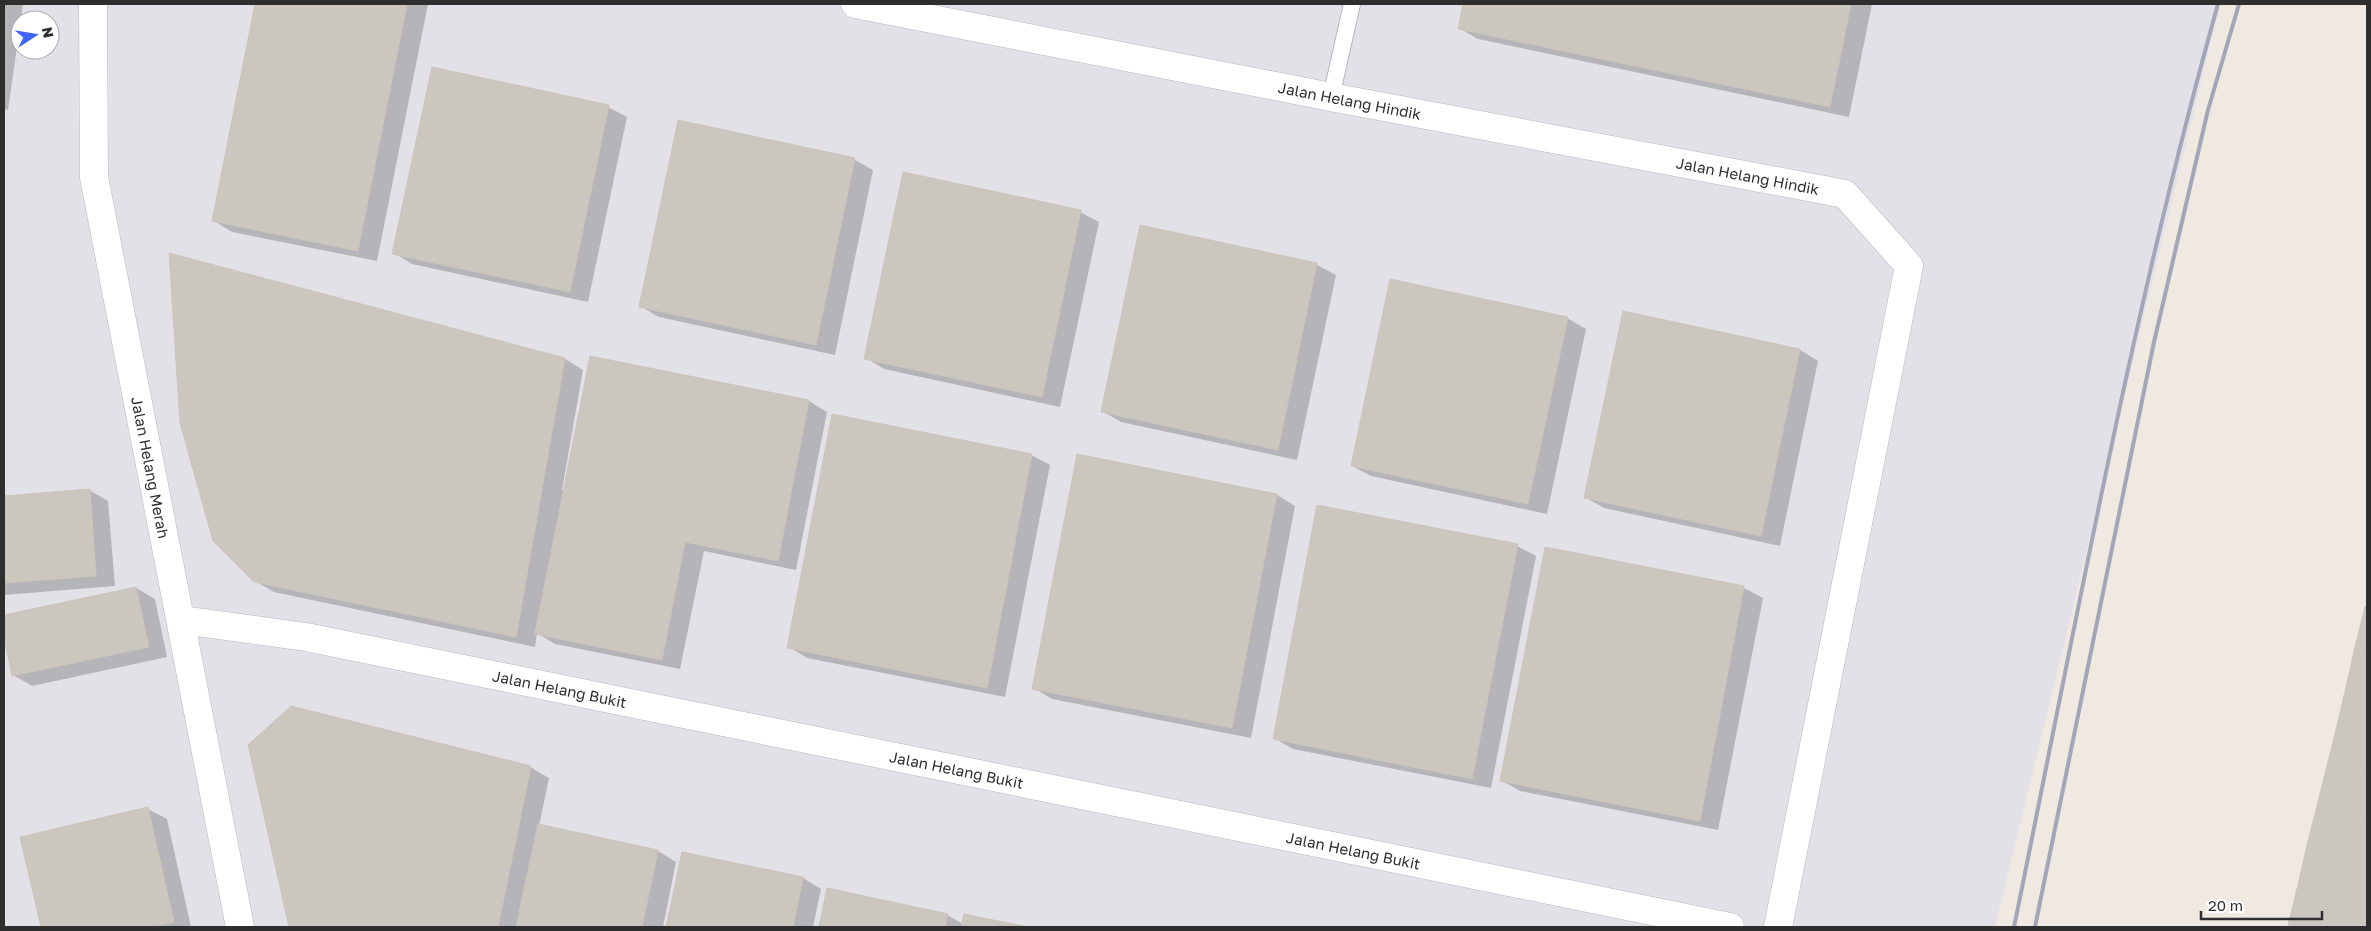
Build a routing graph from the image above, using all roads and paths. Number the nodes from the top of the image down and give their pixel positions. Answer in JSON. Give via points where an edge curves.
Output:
{"nodes":[{"id":1,"x":93,"y":4,"type":"edge"},
{"id":2,"x":855,"y":4,"type":"edge"},
{"id":3,"x":1352,"y":4,"type":"edge"},
{"id":4,"x":1331,"y":97,"type":"junction"},
{"id":5,"x":182,"y":620,"type":"junction"},
{"id":6,"x":240,"y":927,"type":"edge"},
{"id":7,"x":1730,"y":927,"type":"edge"},
{"id":8,"x":1778,"y":927,"type":"edge"}],
"edges":[{"from":1,"to":5,"type":"street","name":"Jalan Helang Merah","via":[[94,177]]},
{"from":2,"to":4,"type":"street","name":"Jalan Helang Hindik"},
{"from":3,"to":4,"type":"lane"},
{"from":4,"to":8,"type":"street","name":"Jalan Helang Hindik","via":[[1845,194],[1908,266]]},
{"from":5,"to":6,"type":"street","name":"Jalan Helang Merah"},
{"from":5,"to":7,"type":"street","name":"Jalan Helang Bukit","via":[[306,637]]}]}
